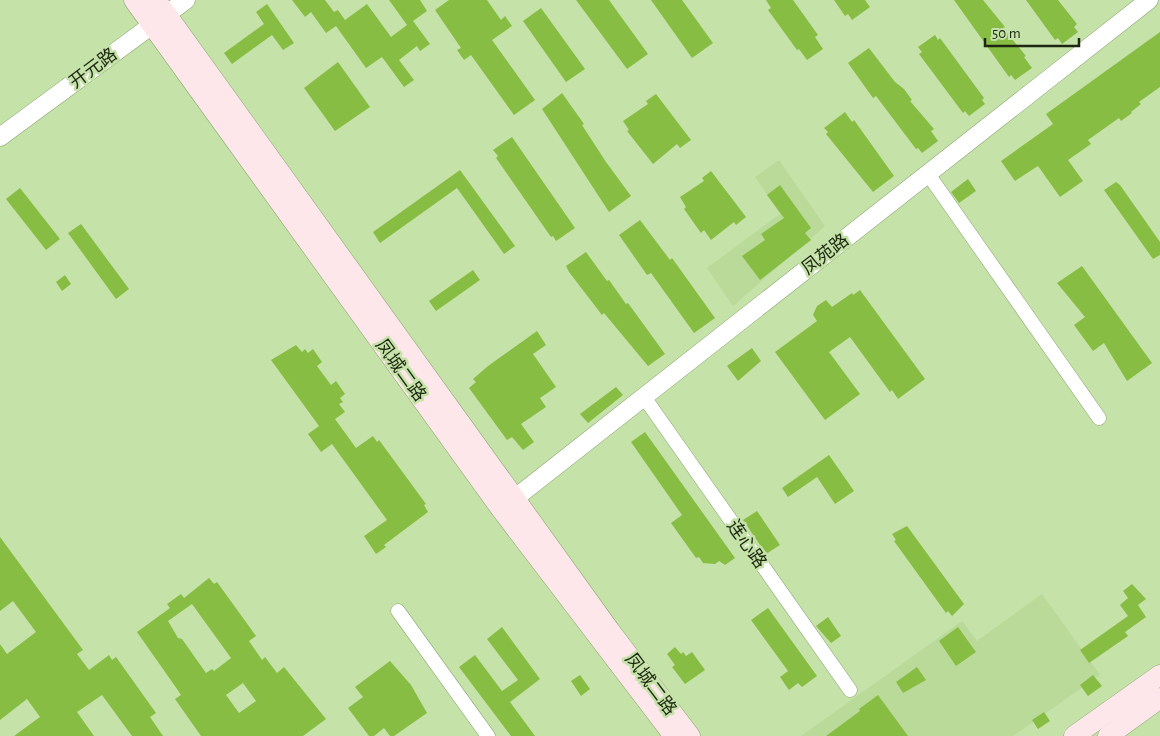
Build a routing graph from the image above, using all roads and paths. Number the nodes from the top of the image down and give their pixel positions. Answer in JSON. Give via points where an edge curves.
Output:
{"nodes":[{"id":1,"x":134,"y":0,"type":"edge"},
{"id":2,"x":186,"y":0,"type":"edge"},
{"id":3,"x":1149,"y":0,"type":"edge"},
{"id":4,"x":158,"y":13,"type":"edge"},
{"id":5,"x":0,"y":137,"type":"edge"},
{"id":6,"x":928,"y":174,"type":"junction"},
{"id":7,"x":644,"y":397,"type":"junction"},
{"id":8,"x":1100,"y":418,"type":"dead end"},
{"id":9,"x":508,"y":504,"type":"junction"},
{"id":10,"x":398,"y":611,"type":"dead end"},
{"id":11,"x":1160,"y":676,"type":"edge"},
{"id":12,"x":850,"y":690,"type":"dead end"},
{"id":13,"x":1160,"y":698,"type":"edge"},
{"id":14,"x":488,"y":736,"type":"edge"},
{"id":15,"x":674,"y":736,"type":"edge"},
{"id":16,"x":690,"y":736,"type":"edge"},
{"id":17,"x":1074,"y":736,"type":"edge"},
{"id":18,"x":1108,"y":736,"type":"edge"}],
"edges":[{"from":1,"to":4,"type":"main road","name":"凤城二路"},
{"from":2,"to":4,"type":"street","name":"开元路"},
{"from":3,"to":6,"type":"street","name":"凤苑路"},
{"from":4,"to":5,"type":"street","name":"开元路"},
{"from":4,"to":9,"type":"main road","name":"凤城二路"},
{"from":6,"to":7,"type":"street","name":"凤苑路"},
{"from":6,"to":8,"type":"street"},
{"from":7,"to":9,"type":"street","name":"凤苑路"},
{"from":7,"to":12,"type":"street","name":"连心路"},
{"from":9,"to":15,"type":"main road","name":"凤城二路"},
{"from":9,"to":16,"type":"main road","name":"凤城二路"},
{"from":10,"to":14,"type":"street"},
{"from":11,"to":17,"type":"main road"},
{"from":13,"to":18,"type":"main road"}]}
